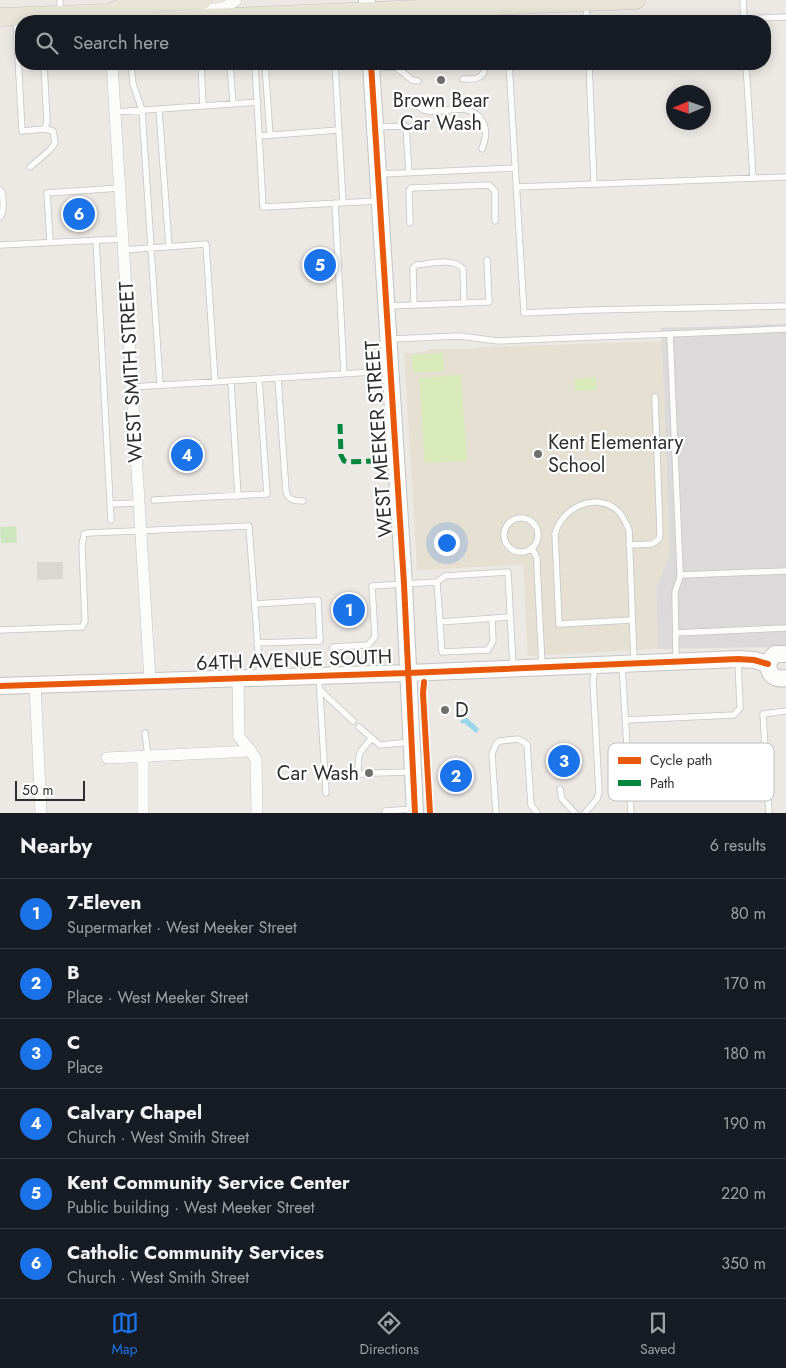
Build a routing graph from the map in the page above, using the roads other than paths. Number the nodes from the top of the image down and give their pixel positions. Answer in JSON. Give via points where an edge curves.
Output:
{"nodes":[{"id":1,"x":203,"y":0,"type":"edge"},
{"id":2,"x":237,"y":0,"type":"edge"},
{"id":3,"x":636,"y":0,"type":"edge"},
{"id":4,"x":743,"y":0,"type":"edge"},
{"id":5,"x":586,"y":3,"type":"junction"},
{"id":6,"x":60,"y":8,"type":"edge"},
{"id":7,"x":109,"y":11,"type":"edge"},
{"id":8,"x":367,"y":11,"type":"edge"},
{"id":9,"x":470,"y":14,"type":"edge"},
{"id":10,"x":47,"y":15,"type":"edge"},
{"id":11,"x":192,"y":15,"type":"edge"},
{"id":12,"x":249,"y":15,"type":"edge"},
{"id":13,"x":301,"y":15,"type":"edge"},
{"id":14,"x":587,"y":15,"type":"edge"},
{"id":15,"x":744,"y":15,"type":"edge"},
{"id":16,"x":8,"y":17,"type":"edge"},
{"id":17,"x":786,"y":17,"type":"edge"},
{"id":18,"x":771,"y":18,"type":"edge"},
{"id":19,"x":44,"y":70,"type":"edge"},
{"id":20,"x":112,"y":70,"type":"edge"},
{"id":21,"x":132,"y":70,"type":"edge"},
{"id":22,"x":201,"y":70,"type":"edge"},
{"id":23,"x":230,"y":70,"type":"edge"},
{"id":24,"x":255,"y":70,"type":"edge"},
{"id":25,"x":265,"y":70,"type":"edge"},
{"id":26,"x":335,"y":70,"type":"edge"},
{"id":27,"x":372,"y":70,"type":"edge"},
{"id":28,"x":400,"y":70,"type":"edge"},
{"id":29,"x":485,"y":70,"type":"edge"},
{"id":30,"x":509,"y":70,"type":"edge"},
{"id":31,"x":589,"y":70,"type":"edge"},
{"id":32,"x":746,"y":70,"type":"edge"},
{"id":33,"x":463,"y":79,"type":"dead end"},
{"id":34,"x":418,"y":81,"type":"dead end"},
{"id":35,"x":258,"y":102,"type":"junction"},
{"id":36,"x":233,"y":104,"type":"junction"},
{"id":37,"x":416,"y":105,"type":"dead end"},
{"id":38,"x":203,"y":106,"type":"junction"},
{"id":39,"x":159,"y":109,"type":"junction"},
{"id":40,"x":142,"y":110,"type":"junction"},
{"id":41,"x":115,"y":112,"type":"junction"},
{"id":42,"x":375,"y":127,"type":"junction"},
{"id":43,"x":45,"y":129,"type":"junction"},
{"id":44,"x":339,"y":130,"type":"junction"},
{"id":45,"x":270,"y":135,"type":"junction"},
{"id":46,"x":259,"y":136,"type":"junction"},
{"id":47,"x":482,"y":149,"type":"dead end"},
{"id":48,"x":30,"y":167,"type":"dead end"},
{"id":49,"x":515,"y":168,"type":"junction"},
{"id":50,"x":409,"y":173,"type":"junction"},
{"id":51,"x":378,"y":174,"type":"junction"},
{"id":52,"x":786,"y":177,"type":"edge"},
{"id":53,"x":753,"y":178,"type":"junction"},
{"id":54,"x":594,"y":184,"type":"junction"},
{"id":55,"x":516,"y":187,"type":"junction"},
{"id":56,"x":120,"y":188,"type":"junction"},
{"id":57,"x":0,"y":190,"type":"edge"},
{"id":58,"x":380,"y":201,"type":"junction"},
{"id":59,"x":335,"y":203,"type":"junction"},
{"id":60,"x":343,"y":203,"type":"junction"},
{"id":61,"x":0,"y":217,"type":"edge"},
{"id":62,"x":495,"y":221,"type":"dead end"},
{"id":63,"x":410,"y":223,"type":"dead end"},
{"id":64,"x":96,"y":240,"type":"junction"},
{"id":65,"x":50,"y":242,"type":"junction"},
{"id":66,"x":123,"y":244,"type":"junction"},
{"id":67,"x":0,"y":245,"type":"edge"},
{"id":68,"x":169,"y":247,"type":"junction"},
{"id":69,"x":151,"y":248,"type":"junction"},
{"id":70,"x":487,"y":260,"type":"dead end"},
{"id":71,"x":464,"y":303,"type":"junction"},
{"id":72,"x":414,"y":305,"type":"junction"},
{"id":73,"x":387,"y":306,"type":"junction"},
{"id":74,"x":786,"y":306,"type":"edge"},
{"id":75,"x":786,"y":329,"type":"edge"},
{"id":76,"x":670,"y":334,"type":"junction"},
{"id":77,"x":389,"y":340,"type":"junction"},
{"id":78,"x":391,"y":370,"type":"junction"},
{"id":79,"x":344,"y":374,"type":"junction"},
{"id":80,"x":278,"y":378,"type":"junction"},
{"id":81,"x":259,"y":379,"type":"junction"},
{"id":82,"x":231,"y":381,"type":"junction"},
{"id":83,"x":216,"y":382,"type":"junction"},
{"id":84,"x":160,"y":385,"type":"junction"},
{"id":85,"x":132,"y":388,"type":"junction"},
{"id":86,"x":655,"y":397,"type":"dead end"},
{"id":87,"x":238,"y":496,"type":"junction"},
{"id":88,"x":154,"y":500,"type":"dead end"},
{"id":89,"x":303,"y":501,"type":"dead end"},
{"id":90,"x":139,"y":503,"type":"junction"},
{"id":91,"x":110,"y":504,"type":"junction"},
{"id":92,"x":111,"y":520,"type":"dead end"},
{"id":93,"x":140,"y":531,"type":"junction"},
{"id":94,"x":629,"y":545,"type":"junction"},
{"id":95,"x":532,"y":548,"type":"junction"},
{"id":96,"x":786,"y":571,"type":"edge"},
{"id":97,"x":680,"y":575,"type":"junction"},
{"id":98,"x":437,"y":582,"type":"junction"},
{"id":99,"x":404,"y":584,"type":"junction"},
{"id":100,"x":255,"y":604,"type":"junction"},
{"id":101,"x":511,"y":617,"type":"junction"},
{"id":102,"x":492,"y":618,"type":"junction"},
{"id":103,"x":632,"y":620,"type":"junction"},
{"id":104,"x":440,"y":622,"type":"junction"},
{"id":105,"x":786,"y":628,"type":"edge"},
{"id":106,"x":0,"y":630,"type":"edge"},
{"id":107,"x":676,"y":633,"type":"junction"},
{"id":108,"x":257,"y":643,"type":"junction"},
{"id":109,"x":786,"y":654,"type":"edge"},
{"id":110,"x":738,"y":659,"type":"junction"},
{"id":111,"x":676,"y":662,"type":"junction"},
{"id":112,"x":628,"y":664,"type":"junction"},
{"id":113,"x":768,"y":664,"type":"junction"},
{"id":114,"x":595,"y":665,"type":"junction"},
{"id":115,"x":542,"y":668,"type":"junction"},
{"id":116,"x":513,"y":669,"type":"junction"},
{"id":117,"x":408,"y":673,"type":"junction"},
{"id":118,"x":238,"y":678,"type":"junction"},
{"id":119,"x":260,"y":678,"type":"junction"},
{"id":120,"x":786,"y":679,"type":"edge"},
{"id":121,"x":324,"y":680,"type":"junction"},
{"id":122,"x":150,"y":681,"type":"junction"},
{"id":123,"x":35,"y":684,"type":"junction"},
{"id":124,"x":0,"y":686,"type":"edge"},
{"id":125,"x":786,"y":711,"type":"edge"},
{"id":126,"x":626,"y":720,"type":"junction"},
{"id":127,"x":353,"y":721,"type":"dead end"},
{"id":128,"x":359,"y":726,"type":"dead end"},
{"id":129,"x":145,"y":733,"type":"dead end"},
{"id":130,"x":372,"y":738,"type":"junction"},
{"id":131,"x":411,"y":742,"type":"junction"},
{"id":132,"x":627,"y":743,"type":"edge"},
{"id":133,"x":765,"y":743,"type":"edge"},
{"id":134,"x":251,"y":751,"type":"junction"},
{"id":135,"x":145,"y":756,"type":"junction"},
{"id":136,"x":107,"y":758,"type":"dead end"},
{"id":137,"x":412,"y":772,"type":"junction"},
{"id":138,"x":375,"y":773,"type":"dead end"},
{"id":139,"x":364,"y":774,"type":"dead end"},
{"id":140,"x":560,"y":789,"type":"dead end"},
{"id":141,"x":326,"y":793,"type":"dead end"},
{"id":142,"x":415,"y":811,"type":"edge"},
{"id":143,"x":258,"y":812,"type":"edge"},
{"id":144,"x":40,"y":813,"type":"edge"},
{"id":145,"x":143,"y":813,"type":"edge"},
{"id":146,"x":385,"y":813,"type":"edge"},
{"id":147,"x":496,"y":813,"type":"edge"},
{"id":148,"x":537,"y":813,"type":"edge"},
{"id":149,"x":575,"y":813,"type":"edge"},
{"id":150,"x":585,"y":813,"type":"edge"}],
"edges":[{"from":1,"to":7,"type":"main road","via":[[133,4]]},
{"from":2,"to":11,"type":"street","via":[[228,7],[197,10]]},
{"from":2,"to":12,"type":"street"},
{"from":3,"to":5,"type":"main road"},
{"from":4,"to":15,"type":"lane"},
{"from":5,"to":9,"type":"main road"},
{"from":5,"to":14,"type":"lane"},
{"from":6,"to":7,"type":"main road"},
{"from":6,"to":10,"type":"main road"},
{"from":8,"to":9,"type":"main road"},
{"from":8,"to":13,"type":"main road"},
{"from":16,"to":43,"type":"lane","via":[[22,131]]},
{"from":17,"to":18,"type":"lane"},
{"from":19,"to":43,"type":"lane"},
{"from":20,"to":41,"type":"street","name":"WEST SMITH STREET"},
{"from":21,"to":40,"type":"lane"},
{"from":22,"to":38,"type":"lane"},
{"from":23,"to":36,"type":"lane"},
{"from":24,"to":35,"type":"lane"},
{"from":25,"to":45,"type":"lane"},
{"from":26,"to":44,"type":"lane"},
{"from":27,"to":42,"type":"street","name":"WEST MEEKER STREET"},
{"from":28,"to":34,"type":"lane"},
{"from":29,"to":33,"type":"lane","via":[[480,78]]},
{"from":30,"to":49,"type":"lane"},
{"from":31,"to":54,"type":"lane"},
{"from":32,"to":53,"type":"lane"},
{"from":35,"to":36,"type":"lane"},
{"from":35,"to":46,"type":"lane"},
{"from":36,"to":38,"type":"lane"},
{"from":37,"to":47,"type":"lane","via":[[425,111],[464,109],[478,114],[486,125]]},
{"from":38,"to":39,"type":"lane"},
{"from":39,"to":40,"type":"lane"},
{"from":39,"to":68,"type":"lane"},
{"from":40,"to":41,"type":"lane"},
{"from":40,"to":69,"type":"lane"},
{"from":41,"to":56,"type":"street","name":"WEST SMITH STREET"},
{"from":42,"to":50,"type":"lane","via":[[406,126]]},
{"from":42,"to":51,"type":"street","name":"WEST MEEKER STREET"},
{"from":43,"to":48,"type":"lane","via":[[53,130],[55,143]]},
{"from":44,"to":45,"type":"lane"},
{"from":44,"to":60,"type":"lane"},
{"from":45,"to":46,"type":"lane"},
{"from":46,"to":59,"type":"lane","via":[[263,207]]},
{"from":49,"to":50,"type":"lane"},
{"from":49,"to":55,"type":"lane"},
{"from":50,"to":51,"type":"lane"},
{"from":51,"to":58,"type":"street","name":"WEST MEEKER STREET"},
{"from":52,"to":53,"type":"lane"},
{"from":53,"to":54,"type":"lane"},
{"from":54,"to":55,"type":"lane"},
{"from":55,"to":74,"type":"lane","via":[[524,313]]},
{"from":56,"to":65,"type":"lane","via":[[47,193]]},
{"from":56,"to":66,"type":"street","name":"WEST SMITH STREET"},
{"from":57,"to":61,"type":"lane","via":[[4,207]]},
{"from":58,"to":60,"type":"lane"},
{"from":58,"to":73,"type":"street","name":"WEST MEEKER STREET"},
{"from":59,"to":60,"type":"lane"},
{"from":59,"to":79,"type":"lane"},
{"from":62,"to":63,"type":"lane","via":[[495,191],[489,184],[411,188]]},
{"from":64,"to":65,"type":"lane"},
{"from":64,"to":66,"type":"lane"},
{"from":64,"to":91,"type":"lane"},
{"from":65,"to":67,"type":"lane"},
{"from":66,"to":69,"type":"lane"},
{"from":66,"to":85,"type":"street","name":"WEST SMITH STREET"},
{"from":68,"to":69,"type":"lane"},
{"from":68,"to":83,"type":"lane","via":[[206,244]]},
{"from":69,"to":84,"type":"lane"},
{"from":70,"to":71,"type":"lane","via":[[489,302]]},
{"from":71,"to":72,"type":"lane"},
{"from":71,"to":72,"type":"lane","via":[[463,269],[448,262],[413,268]]},
{"from":72,"to":73,"type":"lane"},
{"from":73,"to":77,"type":"street","name":"WEST MEEKER STREET"},
{"from":75,"to":76,"type":"lane"},
{"from":76,"to":77,"type":"lane","via":[[498,341],[460,336]]},
{"from":76,"to":97,"type":"lane"},
{"from":77,"to":78,"type":"street","name":"WEST MEEKER STREET"},
{"from":78,"to":79,"type":"lane"},
{"from":78,"to":99,"type":"street","name":"WEST MEEKER STREET"},
{"from":79,"to":80,"type":"lane"},
{"from":80,"to":81,"type":"lane"},
{"from":80,"to":89,"type":"lane","via":[[287,496]]},
{"from":81,"to":82,"type":"lane"},
{"from":81,"to":87,"type":"lane","via":[[267,494]]},
{"from":82,"to":83,"type":"lane"},
{"from":82,"to":87,"type":"lane"},
{"from":83,"to":84,"type":"lane"},
{"from":84,"to":85,"type":"lane"},
{"from":85,"to":90,"type":"street","name":"WEST SMITH STREET"},
{"from":86,"to":94,"type":"lane","via":[[660,533],[652,544]]},
{"from":87,"to":88,"type":"lane"},
{"from":90,"to":91,"type":"lane"},
{"from":90,"to":93,"type":"street","name":"WEST SMITH STREET"},
{"from":91,"to":92,"type":"lane"},
{"from":93,"to":100,"type":"lane","via":[[250,526]]},
{"from":93,"to":106,"type":"lane","via":[[84,534],[85,621],[82,627]]},
{"from":93,"to":122,"type":"street","name":"WEST SMITH STREET"},
{"from":94,"to":103,"type":"lane"},
{"from":94,"to":103,"type":"lane","via":[[625,520],[617,510],[600,503],[576,506],[557,524],[559,624]]},
{"from":95,"to":95,"type":"lane","via":[[538,533],[533,523],[524,518],[508,522],[504,533],[506,544],[521,552]]},
{"from":95,"to":115,"type":"lane","via":[[537,565]]},
{"from":96,"to":97,"type":"lane"},
{"from":97,"to":107,"type":"lane","via":[[675,592]]},
{"from":98,"to":99,"type":"lane"},
{"from":98,"to":101,"type":"lane","via":[[445,576],[508,572]]},
{"from":98,"to":104,"type":"lane"},
{"from":99,"to":117,"type":"street","name":"WEST MEEKER STREET"},
{"from":99,"to":121,"type":"lane","via":[[372,586],[375,637],[368,645],[332,647]]},
{"from":100,"to":108,"type":"lane"},
{"from":100,"to":108,"type":"lane","via":[[318,600],[320,641]]},
{"from":101,"to":102,"type":"lane"},
{"from":101,"to":116,"type":"lane"},
{"from":102,"to":104,"type":"lane"},
{"from":102,"to":104,"type":"lane","via":[[493,641],[485,650],[442,652]]},
{"from":103,"to":112,"type":"lane"},
{"from":105,"to":107,"type":"lane"},
{"from":107,"to":111,"type":"lane"},
{"from":108,"to":119,"type":"lane"},
{"from":109,"to":113,"type":"street","via":[[775,654]]},
{"from":110,"to":111,"type":"street","name":"64TH AVENUE SOUTH"},
{"from":110,"to":113,"type":"street","name":"64TH AVENUE SOUTH"},
{"from":110,"to":126,"type":"lane","via":[[740,708],[734,715]]},
{"from":111,"to":112,"type":"street","name":"64TH AVENUE SOUTH"},
{"from":112,"to":114,"type":"street","name":"64TH AVENUE SOUTH"},
{"from":112,"to":126,"type":"lane"},
{"from":113,"to":120,"type":"street","via":[[772,676]]},
{"from":114,"to":115,"type":"street","name":"64TH AVENUE SOUTH"},
{"from":114,"to":150,"type":"lane","via":[[599,792]]},
{"from":115,"to":116,"type":"street","name":"64TH AVENUE SOUTH"},
{"from":116,"to":117,"type":"street","name":"64TH AVENUE SOUTH"},
{"from":117,"to":121,"type":"street","name":"64TH AVENUE SOUTH"},
{"from":117,"to":131,"type":"street","name":"WEST MEEKER STREET"},
{"from":118,"to":119,"type":"street","name":"64TH AVENUE SOUTH"},
{"from":118,"to":122,"type":"street","name":"64TH AVENUE SOUTH"},
{"from":118,"to":134,"type":"street","via":[[239,737]]},
{"from":119,"to":121,"type":"street","name":"64TH AVENUE SOUTH"},
{"from":121,"to":127,"type":"lane"},
{"from":121,"to":141,"type":"lane"},
{"from":122,"to":123,"type":"street","name":"64TH AVENUE SOUTH"},
{"from":123,"to":124,"type":"street","name":"64TH AVENUE SOUTH"},
{"from":123,"to":144,"type":"street"},
{"from":125,"to":133,"type":"lane","via":[[763,714]]},
{"from":126,"to":132,"type":"lane"},
{"from":128,"to":130,"type":"lane"},
{"from":129,"to":135,"type":"lane"},
{"from":130,"to":131,"type":"lane","via":[[380,745]]},
{"from":130,"to":139,"type":"lane","via":[[358,757],[358,774]]},
{"from":131,"to":137,"type":"street","name":"WEST MEEKER STREET"},
{"from":134,"to":135,"type":"street"},
{"from":134,"to":143,"type":"street","via":[[256,760]]},
{"from":135,"to":136,"type":"street"},
{"from":135,"to":145,"type":"street"},
{"from":137,"to":138,"type":"lane"},
{"from":137,"to":142,"type":"street","name":"WEST MEEKER STREET"},
{"from":140,"to":149,"type":"lane","via":[[562,799]]},
{"from":142,"to":146,"type":"lane"},
{"from":147,"to":148,"type":"lane","via":[[492,754],[500,741],[518,739],[527,744],[531,805]]}]}
